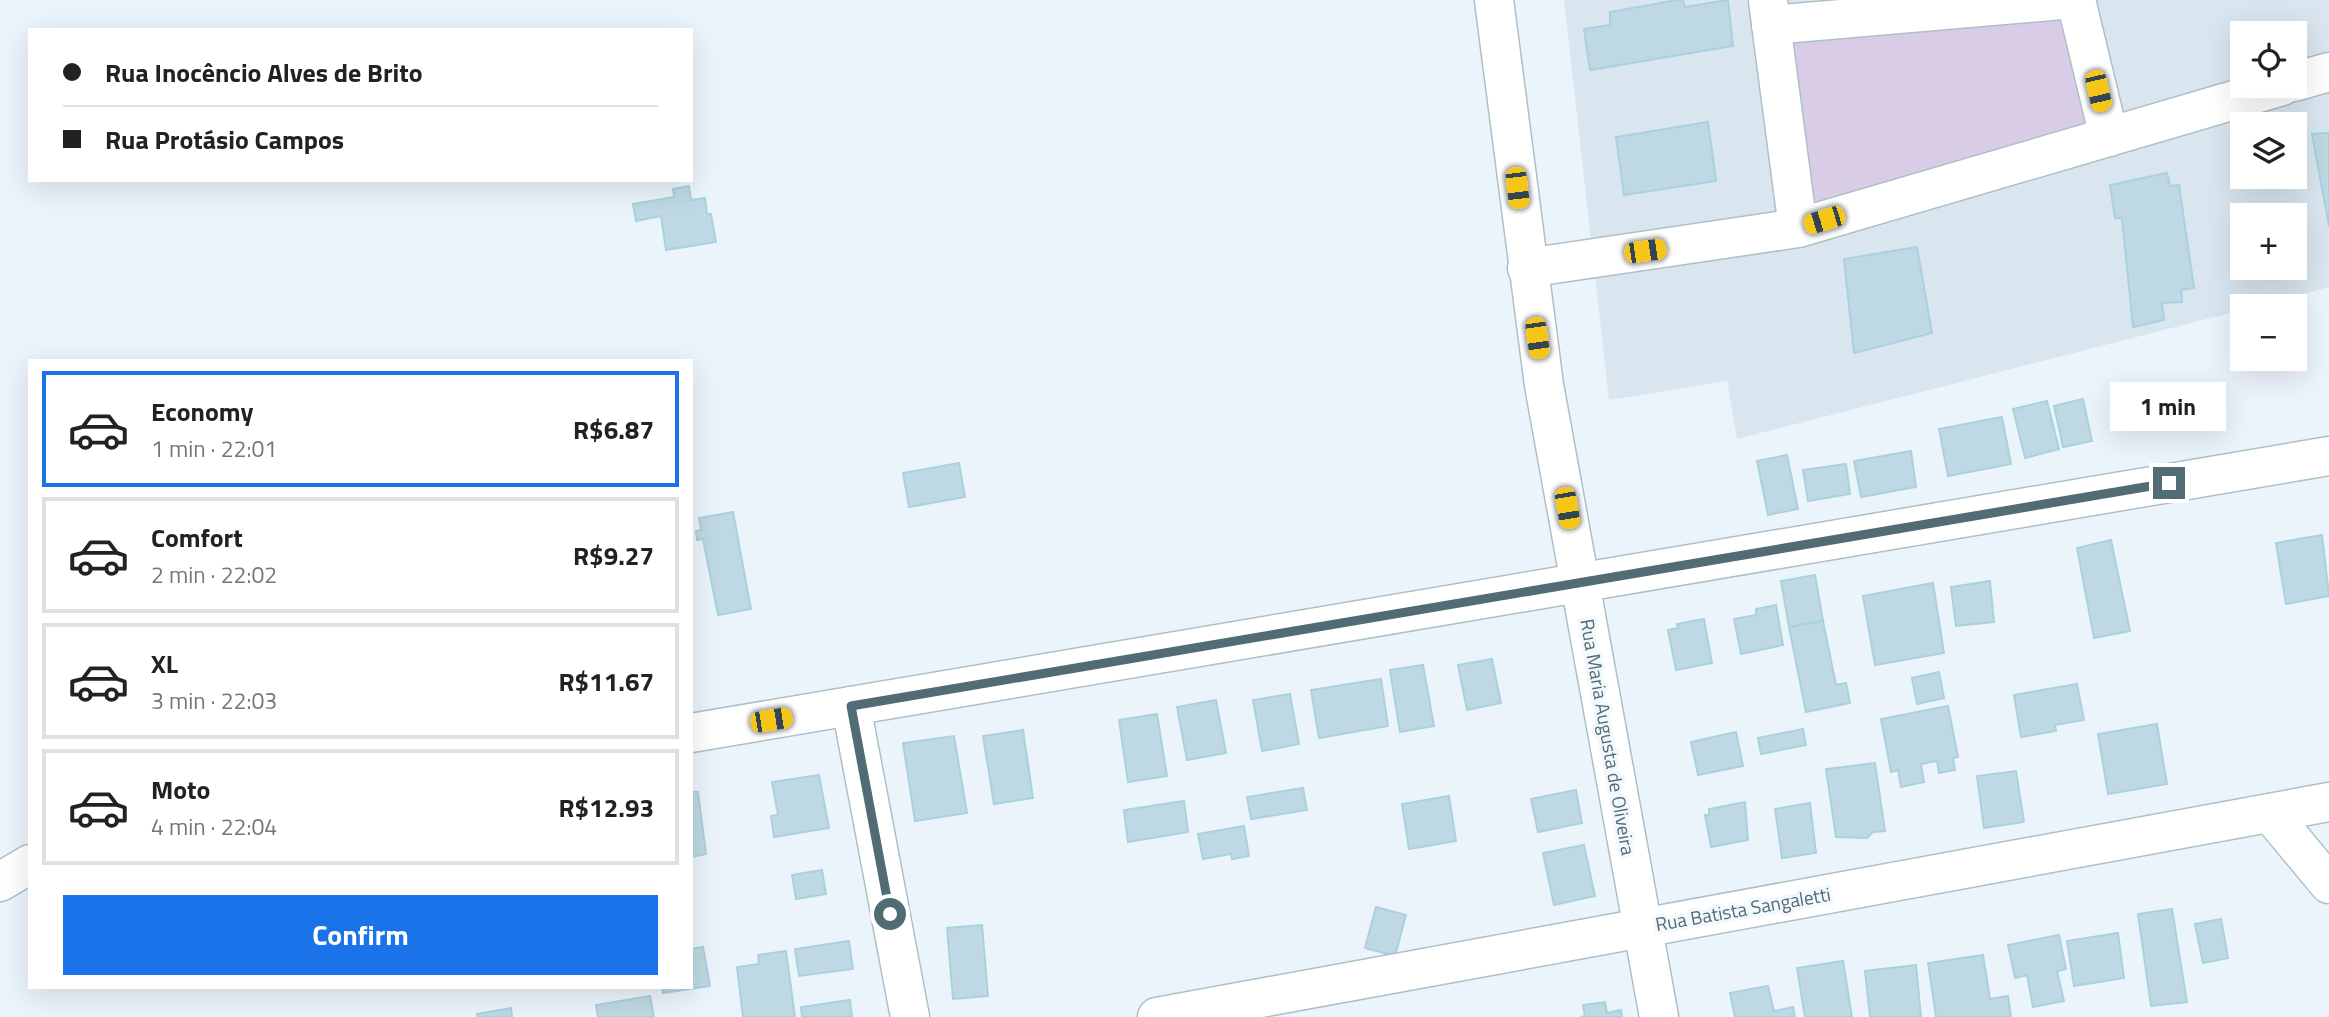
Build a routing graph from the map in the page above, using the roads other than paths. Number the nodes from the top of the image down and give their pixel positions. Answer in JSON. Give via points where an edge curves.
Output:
{"nodes":[{"id":1,"x":1494,"y":0,"type":"edge"},
{"id":2,"x":2062,"y":0,"type":"edge"},
{"id":3,"x":2076,"y":0,"type":"edge"},
{"id":4,"x":1769,"y":13,"type":"edge"},
{"id":5,"x":2329,"y":72,"type":"edge"},
{"id":6,"x":2307,"y":78,"type":"edge"},
{"id":7,"x":2241,"y":98,"type":"edge"},
{"id":8,"x":2109,"y":137,"type":"junction"},
{"id":9,"x":1798,"y":228,"type":"junction"},
{"id":10,"x":1527,"y":268,"type":"junction"},
{"id":11,"x":2329,"y":456,"type":"edge"},
{"id":12,"x":1580,"y":583,"type":"junction"},
{"id":13,"x":851,"y":706,"type":"junction"},
{"id":14,"x":693,"y":733,"type":"edge"},
{"id":15,"x":2329,"y":802,"type":"edge"},
{"id":16,"x":2270,"y":813,"type":"junction"},
{"id":17,"x":28,"y":865,"type":"edge"},
{"id":18,"x":0,"y":882,"type":"edge"},
{"id":19,"x":2329,"y":884,"type":"edge"},
{"id":20,"x":1643,"y":928,"type":"junction"},
{"id":21,"x":910,"y":1017,"type":"edge"},
{"id":22,"x":1157,"y":1017,"type":"edge"},
{"id":23,"x":1659,"y":1017,"type":"edge"}],
"edges":[{"from":1,"to":10,"type":"street","name":"Rua Maria Augusta de Oliveira"},
{"from":2,"to":4,"type":"street"},
{"from":3,"to":8,"type":"street"},
{"from":4,"to":9,"type":"street"},
{"from":5,"to":6,"type":"street"},
{"from":7,"to":8,"type":"street"},
{"from":8,"to":9,"type":"street"},
{"from":9,"to":10,"type":"street"},
{"from":10,"to":12,"type":"street","name":"Rua Maria Augusta de Oliveira"},
{"from":11,"to":12,"type":"street"},
{"from":12,"to":13,"type":"street"},
{"from":12,"to":20,"type":"street","name":"Rua Maria Augusta de Oliveira"},
{"from":13,"to":14,"type":"street"},
{"from":13,"to":21,"type":"street"},
{"from":15,"to":16,"type":"street","name":"Rua Batista Sangaletti"},
{"from":16,"to":19,"type":"street"},
{"from":16,"to":20,"type":"street","name":"Rua Batista Sangaletti"},
{"from":17,"to":18,"type":"street"},
{"from":20,"to":22,"type":"street","name":"Rua Batista Sangaletti"},
{"from":20,"to":23,"type":"street","name":"Rua Maria Augusta de Oliveira"}]}
